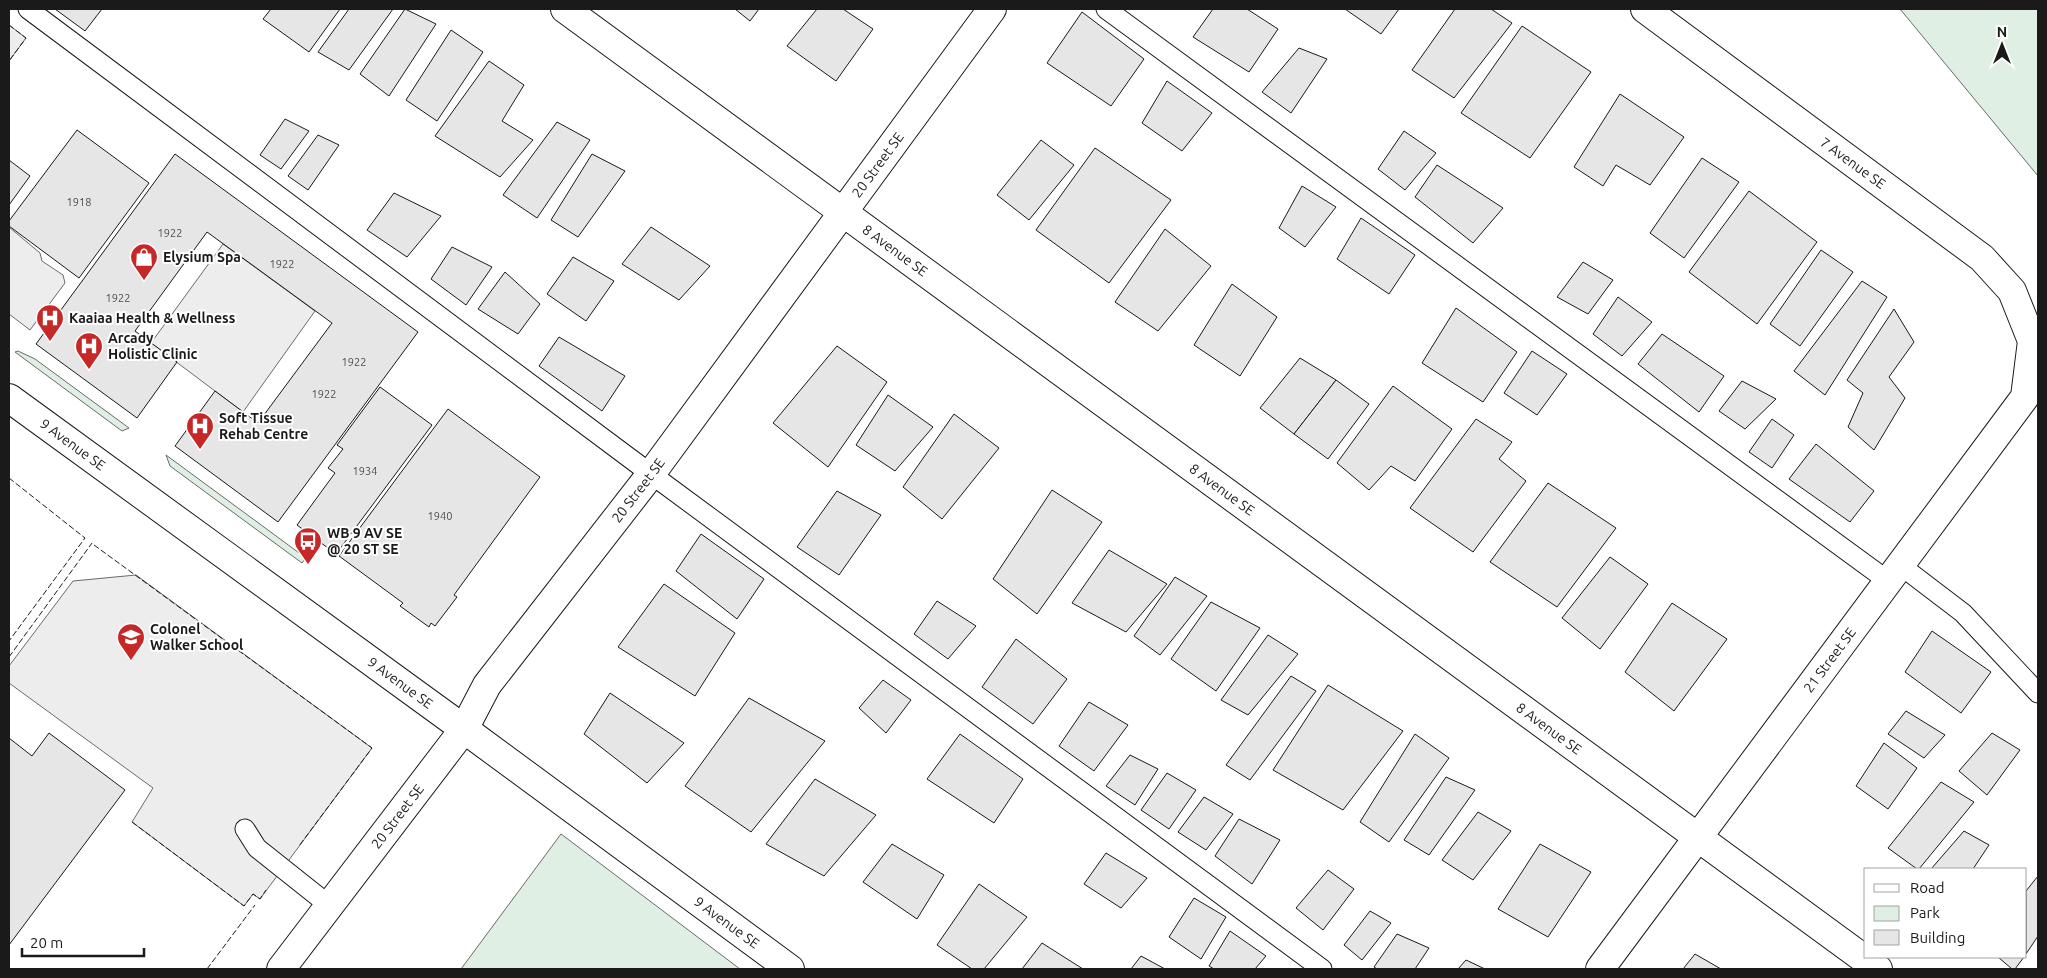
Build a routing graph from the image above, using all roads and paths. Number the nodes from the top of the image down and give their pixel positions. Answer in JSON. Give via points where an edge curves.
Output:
{"nodes":[{"id":1,"x":28,"y":9,"type":"edge"},
{"id":2,"x":565,"y":9,"type":"edge"},
{"id":3,"x":992,"y":9,"type":"edge"},
{"id":4,"x":1106,"y":9,"type":"edge"},
{"id":5,"x":1645,"y":9,"type":"edge"},
{"id":6,"x":842,"y":213,"type":"junction"},
{"id":7,"x":2032,"y":341,"type":"joint"},
{"id":8,"x":9,"y":398,"type":"edge"},
{"id":9,"x":651,"y":474,"type":"junction"},
{"id":10,"x":1894,"y":573,"type":"junction"},
{"id":11,"x":2038,"y":693,"type":"edge"},
{"id":12,"x":464,"y":729,"type":"junction"},
{"id":13,"x":245,"y":829,"type":"dead end"},
{"id":14,"x":1698,"y":837,"type":"junction"},
{"id":15,"x":330,"y":906,"type":"junction"},
{"id":16,"x":281,"y":969,"type":"edge"},
{"id":17,"x":790,"y":969,"type":"edge"},
{"id":18,"x":1322,"y":969,"type":"edge"},
{"id":19,"x":1600,"y":969,"type":"edge"},
{"id":20,"x":1878,"y":969,"type":"edge"}],
"edges":[{"from":1,"to":9,"type":"lane"},
{"from":2,"to":6,"type":"street","name":"8 Avenue SE"},
{"from":3,"to":6,"type":"street","name":"20 Street SE"},
{"from":4,"to":10,"type":"lane"},
{"from":5,"to":7,"type":"street","name":"7 Avenue SE","via":[[1982,258],[2012,291]]},
{"from":6,"to":9,"type":"street","name":"20 Street SE"},
{"from":6,"to":14,"type":"street","name":"8 Avenue SE"},
{"from":7,"to":10,"type":"street","name":"21 Street SE","via":[[2025,397]]},
{"from":8,"to":12,"type":"street","name":"9 Avenue SE"},
{"from":9,"to":12,"type":"street","name":"20 Street SE","via":[[487,685]]},
{"from":9,"to":18,"type":"lane"},
{"from":10,"to":11,"type":"lane","via":[[1963,613]]},
{"from":10,"to":14,"type":"street","name":"21 Street SE"},
{"from":12,"to":15,"type":"street","name":"20 Street SE"},
{"from":12,"to":17,"type":"street","name":"9 Avenue SE"},
{"from":13,"to":15,"type":"lane","via":[[257,848]]},
{"from":14,"to":19,"type":"street","name":"21 Street SE"},
{"from":14,"to":20,"type":"street","name":"8 Avenue SE"},
{"from":15,"to":16,"type":"street","name":"20 Street SE"}]}
